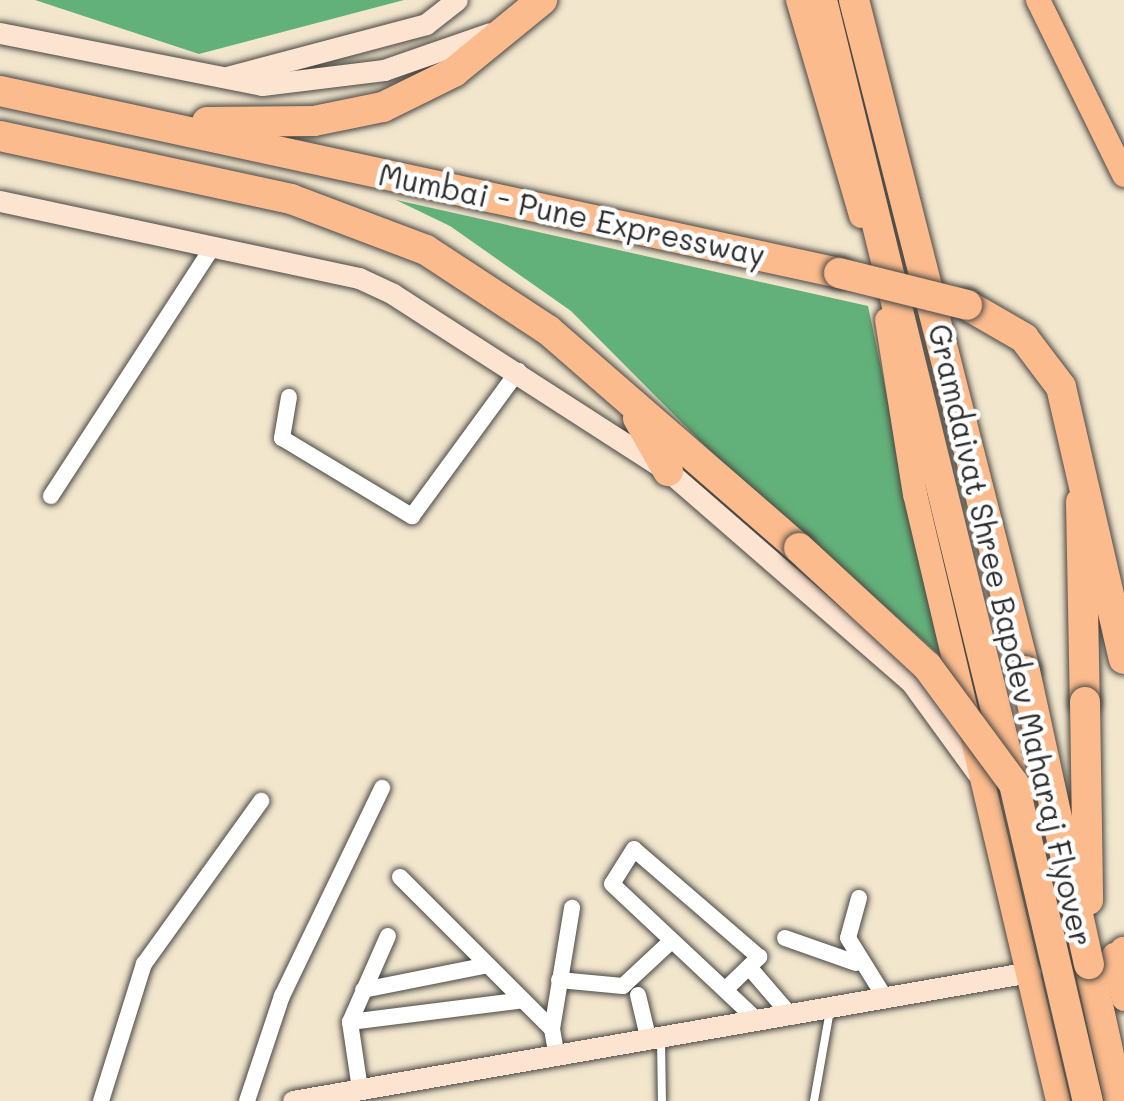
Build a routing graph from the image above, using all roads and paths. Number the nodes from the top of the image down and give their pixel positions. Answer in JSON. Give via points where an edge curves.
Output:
{"nodes":[{"id":1,"x":457,"y":0,"type":"edge"},
{"id":2,"x":542,"y":0,"type":"edge"},
{"id":3,"x":797,"y":0,"type":"edge"},
{"id":4,"x":822,"y":0,"type":"edge"},
{"id":5,"x":854,"y":0,"type":"edge"},
{"id":6,"x":1038,"y":0,"type":"edge"},
{"id":7,"x":512,"y":25,"type":"junction"},
{"id":8,"x":0,"y":32,"type":"edge"},
{"id":9,"x":216,"y":80,"type":"junction"},
{"id":10,"x":0,"y":91,"type":"edge"},
{"id":11,"x":129,"y":118,"type":"junction"},
{"id":12,"x":0,"y":136,"type":"edge"},
{"id":13,"x":1124,"y":175,"type":"edge"},
{"id":14,"x":0,"y":201,"type":"edge"},
{"id":15,"x":213,"y":247,"type":"junction"},
{"id":16,"x":889,"y":297,"type":"junction"},
{"id":17,"x":518,"y":370,"type":"junction"},
{"id":18,"x":289,"y":397,"type":"dead end"},
{"id":19,"x":627,"y":397,"type":"junction"},
{"id":20,"x":1076,"y":436,"type":"junction"},
{"id":21,"x":668,"y":471,"type":"junction"},
{"id":22,"x":51,"y":496,"type":"dead end"},
{"id":23,"x":1124,"y":658,"type":"edge"},
{"id":24,"x":999,"y":784,"type":"junction"},
{"id":25,"x":382,"y":788,"type":"dead end"},
{"id":26,"x":261,"y":801,"type":"dead end"},
{"id":27,"x":400,"y":877,"type":"dead end"},
{"id":28,"x":860,"y":898,"type":"dead end"},
{"id":29,"x":572,"y":908,"type":"dead end"},
{"id":30,"x":388,"y":936,"type":"dead end"},
{"id":31,"x":785,"y":938,"type":"dead end"},
{"id":32,"x":667,"y":945,"type":"dead end"},
{"id":33,"x":1116,"y":956,"type":"edge"},
{"id":34,"x":856,"y":963,"type":"junction"},
{"id":35,"x":488,"y":964,"type":"junction"},
{"id":36,"x":749,"y":968,"type":"junction"},
{"id":37,"x":1030,"y":971,"type":"junction"},
{"id":38,"x":559,"y":980,"type":"junction"},
{"id":39,"x":728,"y":988,"type":"junction"},
{"id":40,"x":362,"y":990,"type":"junction"},
{"id":41,"x":638,"y":995,"type":"dead end"},
{"id":42,"x":884,"y":996,"type":"junction"},
{"id":43,"x":1124,"y":999,"type":"edge"},
{"id":44,"x":524,"y":1000,"type":"junction"},
{"id":45,"x":830,"y":1009,"type":"junction"},
{"id":46,"x":792,"y":1017,"type":"junction"},
{"id":47,"x":758,"y":1021,"type":"junction"},
{"id":48,"x":350,"y":1022,"type":"junction"},
{"id":49,"x":552,"y":1029,"type":"junction"},
{"id":50,"x":655,"y":1040,"type":"junction"},
{"id":51,"x":557,"y":1056,"type":"junction"},
{"id":52,"x":360,"y":1089,"type":"junction"},
{"id":53,"x":101,"y":1101,"type":"edge"},
{"id":54,"x":247,"y":1101,"type":"edge"},
{"id":55,"x":293,"y":1101,"type":"edge"},
{"id":56,"x":662,"y":1101,"type":"edge"},
{"id":57,"x":814,"y":1101,"type":"edge"},
{"id":58,"x":1058,"y":1101,"type":"edge"},
{"id":59,"x":1088,"y":1101,"type":"edge"},
{"id":60,"x":1118,"y":1101,"type":"edge"}],
"edges":[{"from":1,"to":9,"type":"street","via":[[426,24]]},
{"from":2,"to":7,"type":"highway"},
{"from":3,"to":16,"type":"main road"},
{"from":4,"to":16,"type":"highway","name":"Gramdaivat Shree Bapdev Maharaj Flyover"},
{"from":5,"to":33,"type":"highway","name":"Gramdaivat Shree Bapdev Maharaj Flyover","bridge":true,"via":[[1025,671]]},
{"from":6,"to":13,"type":"main road"},
{"from":7,"to":9,"type":"street","via":[[419,60],[328,80]]},
{"from":7,"to":11,"type":"highway","via":[[454,72],[352,116],[261,124]]},
{"from":8,"to":9,"type":"street"},
{"from":10,"to":11,"type":"highway","name":"Mumbai - Pune Expressway"},
{"from":11,"to":20,"type":"highway","name":"Mumbai - Pune Expressway","bridge":true,"via":[[967,305],[1012,329],[1045,360]]},
{"from":12,"to":19,"type":"highway","name":"Mumbai - Pune Expressway","via":[[291,200],[376,228],[426,250],[548,330]]},
{"from":14,"to":15,"type":"street"},
{"from":15,"to":17,"type":"street","via":[[359,278]]},
{"from":15,"to":22,"type":"street"},
{"from":16,"to":24,"type":"highway","name":"Gramdaivat Shree Bapdev Maharaj Flyover","via":[[990,680]]},
{"from":16,"to":24,"type":"main road","via":[[914,494]]},
{"from":17,"to":18,"type":"street","via":[[412,516],[281,438]]},
{"from":17,"to":21,"type":"street"},
{"from":19,"to":21,"type":"highway"},
{"from":19,"to":24,"type":"highway","name":"Mumbai - Pune Expressway","bridge":true,"via":[[927,666]]},
{"from":20,"to":23,"type":"highway"},
{"from":20,"to":33,"type":"highway","bridge":true,"via":[[1085,702]]},
{"from":21,"to":24,"type":"street","via":[[911,682]]},
{"from":24,"to":37,"type":"main road"},
{"from":24,"to":59,"type":"highway","name":"Gramdaivat Shree Bapdev Maharaj Flyover","bridge":true},
{"from":25,"to":54,"type":"street","via":[[282,996]]},
{"from":26,"to":53,"type":"street","via":[[144,964]]},
{"from":27,"to":35,"type":"street"},
{"from":28,"to":34,"type":"street","via":[[848,938]]},
{"from":29,"to":38,"type":"street"},
{"from":30,"to":40,"type":"street"},
{"from":31,"to":34,"type":"street"},
{"from":32,"to":38,"type":"street","via":[[623,986]]},
{"from":33,"to":37,"type":"main road"},
{"from":33,"to":43,"type":"main road"},
{"from":33,"to":60,"type":"highway","name":"Gramdaivat Shree Bapdev Maharaj Flyover"},
{"from":34,"to":42,"type":"street"},
{"from":35,"to":40,"type":"street"},
{"from":35,"to":44,"type":"street"},
{"from":36,"to":39,"type":"street"},
{"from":36,"to":39,"type":"street","via":[[759,957],[634,849],[612,884]]},
{"from":36,"to":46,"type":"street"},
{"from":37,"to":42,"type":"street"},
{"from":37,"to":58,"type":"main road"},
{"from":38,"to":49,"type":"street"},
{"from":39,"to":47,"type":"street"},
{"from":40,"to":48,"type":"street"},
{"from":41,"to":50,"type":"street"},
{"from":42,"to":45,"type":"street"},
{"from":44,"to":48,"type":"street"},
{"from":44,"to":49,"type":"street"},
{"from":45,"to":46,"type":"street"},
{"from":45,"to":57,"type":"lane"},
{"from":46,"to":47,"type":"street"},
{"from":47,"to":50,"type":"street"},
{"from":48,"to":52,"type":"street"},
{"from":49,"to":51,"type":"street"},
{"from":50,"to":51,"type":"street"},
{"from":50,"to":56,"type":"lane"},
{"from":51,"to":52,"type":"street"},
{"from":52,"to":55,"type":"street"}]}
